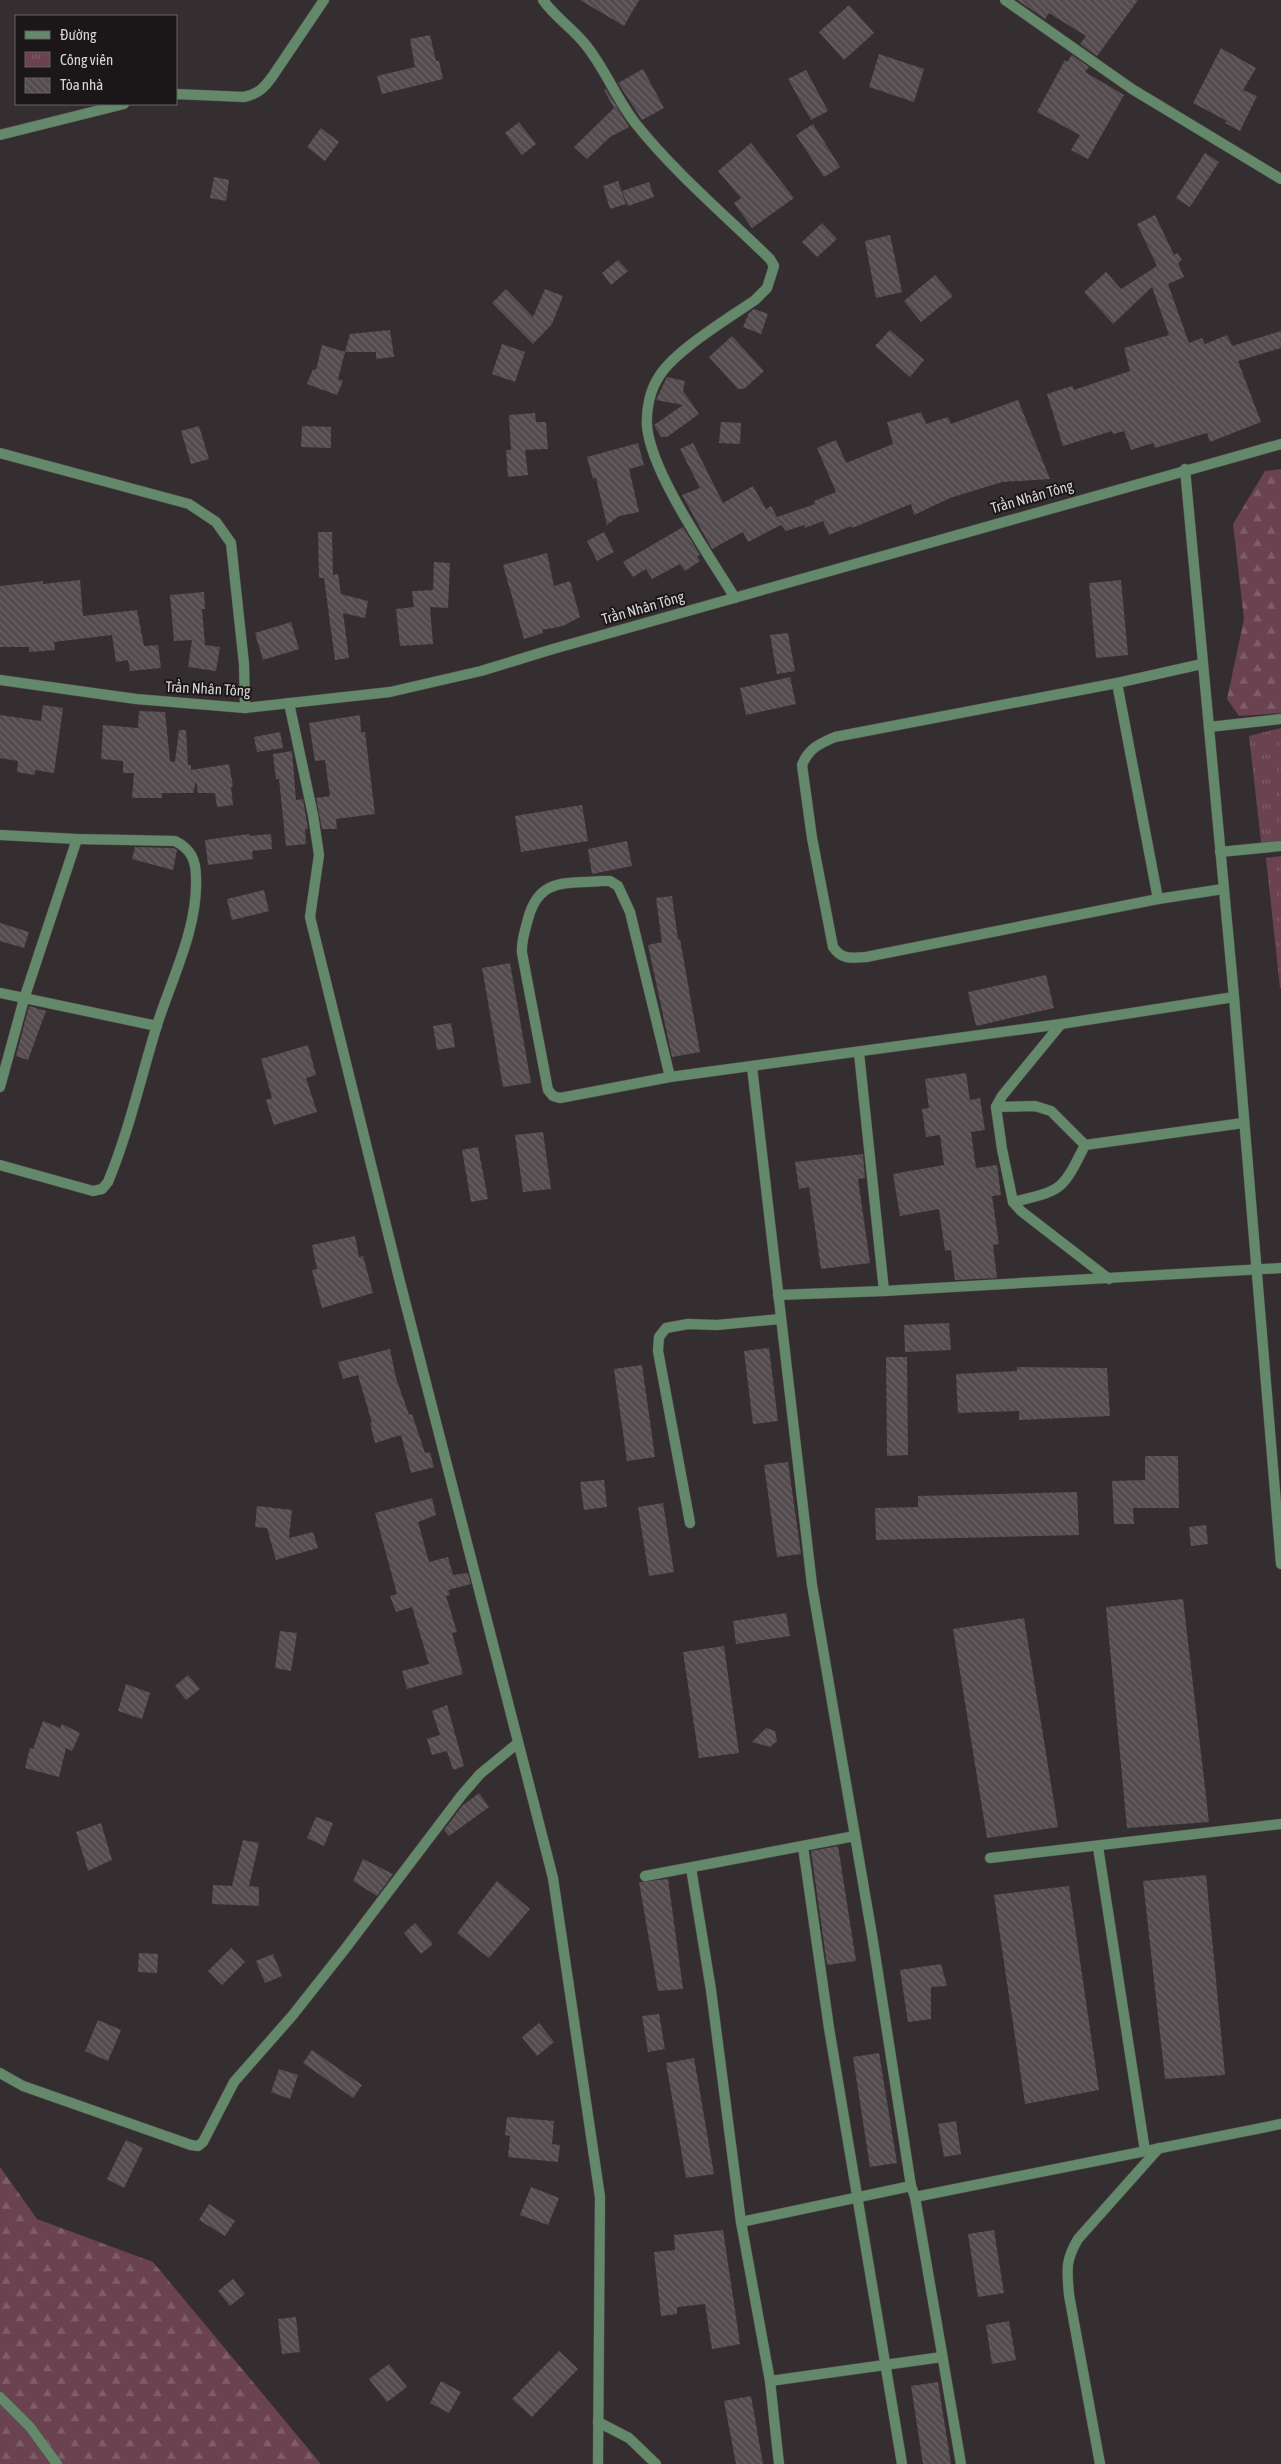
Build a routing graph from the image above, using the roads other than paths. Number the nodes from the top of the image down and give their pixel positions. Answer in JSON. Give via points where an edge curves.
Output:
{"nodes":[{"id":1,"x":324,"y":0,"type":"edge"},
{"id":2,"x":543,"y":0,"type":"edge"},
{"id":3,"x":1005,"y":0,"type":"edge"},
{"id":4,"x":178,"y":94,"type":"edge"},
{"id":5,"x":120,"y":105,"type":"edge"},
{"id":6,"x":0,"y":135,"type":"edge"},
{"id":7,"x":1281,"y":179,"type":"edge"},
{"id":8,"x":1281,"y":444,"type":"edge"},
{"id":9,"x":0,"y":454,"type":"edge"},
{"id":10,"x":1186,"y":470,"type":"junction"},
{"id":11,"x":735,"y":598,"type":"junction"},
{"id":12,"x":1202,"y":664,"type":"junction"},
{"id":13,"x":0,"y":680,"type":"edge"},
{"id":14,"x":1117,"y":683,"type":"junction"},
{"id":15,"x":289,"y":703,"type":"junction"},
{"id":16,"x":245,"y":708,"type":"junction"},
{"id":17,"x":1281,"y":719,"type":"edge"},
{"id":18,"x":1209,"y":727,"type":"junction"},
{"id":19,"x":0,"y":834,"type":"edge"},
{"id":20,"x":77,"y":839,"type":"junction"},
{"id":21,"x":1281,"y":846,"type":"edge"},
{"id":22,"x":1220,"y":852,"type":"junction"},
{"id":23,"x":1223,"y":889,"type":"junction"},
{"id":24,"x":1158,"y":899,"type":"junction"},
{"id":25,"x":0,"y":994,"type":"edge"},
{"id":26,"x":1234,"y":997,"type":"junction"},
{"id":27,"x":24,"y":999,"type":"junction"},
{"id":28,"x":1061,"y":1024,"type":"junction"},
{"id":29,"x":157,"y":1026,"type":"junction"},
{"id":30,"x":859,"y":1052,"type":"junction"},
{"id":31,"x":752,"y":1067,"type":"junction"},
{"id":32,"x":670,"y":1077,"type":"junction"},
{"id":33,"x":0,"y":1087,"type":"edge"},
{"id":34,"x":996,"y":1107,"type":"junction"},
{"id":35,"x":1243,"y":1124,"type":"junction"},
{"id":36,"x":1085,"y":1145,"type":"junction"},
{"id":37,"x":0,"y":1165,"type":"edge"},
{"id":38,"x":1013,"y":1202,"type":"junction"},
{"id":39,"x":1281,"y":1268,"type":"edge"},
{"id":40,"x":1256,"y":1270,"type":"junction"},
{"id":41,"x":1109,"y":1279,"type":"junction"},
{"id":42,"x":884,"y":1291,"type":"junction"},
{"id":43,"x":778,"y":1295,"type":"junction"},
{"id":44,"x":780,"y":1319,"type":"junction"},
{"id":45,"x":690,"y":1523,"type":"dead end"},
{"id":46,"x":1281,"y":1564,"type":"edge"},
{"id":47,"x":518,"y":1743,"type":"junction"},
{"id":48,"x":1281,"y":1824,"type":"edge"},
{"id":49,"x":855,"y":1836,"type":"junction"},
{"id":50,"x":803,"y":1847,"type":"junction"},
{"id":51,"x":1098,"y":1847,"type":"junction"},
{"id":52,"x":990,"y":1858,"type":"dead end"},
{"id":53,"x":691,"y":1868,"type":"junction"},
{"id":54,"x":645,"y":1876,"type":"dead end"},
{"id":55,"x":0,"y":2074,"type":"edge"},
{"id":56,"x":1281,"y":2124,"type":"edge"},
{"id":57,"x":1159,"y":2148,"type":"junction"},
{"id":58,"x":1145,"y":2151,"type":"junction"},
{"id":59,"x":911,"y":2186,"type":"junction"},
{"id":60,"x":859,"y":2197,"type":"junction"},
{"id":61,"x":915,"y":2197,"type":"junction"},
{"id":62,"x":741,"y":2222,"type":"junction"},
{"id":63,"x":942,"y":2357,"type":"junction"},
{"id":64,"x":886,"y":2365,"type":"junction"},
{"id":65,"x":770,"y":2380,"type":"junction"},
{"id":66,"x":0,"y":2397,"type":"edge"},
{"id":67,"x":598,"y":2422,"type":"junction"},
{"id":68,"x":57,"y":2464,"type":"edge"},
{"id":69,"x":598,"y":2464,"type":"edge"},
{"id":70,"x":656,"y":2464,"type":"edge"},
{"id":71,"x":779,"y":2464,"type":"edge"},
{"id":72,"x":902,"y":2464,"type":"edge"},
{"id":73,"x":961,"y":2464,"type":"edge"},
{"id":74,"x":1100,"y":2464,"type":"edge"}],
"edges":[{"from":1,"to":4,"type":"street","via":[[264,88],[244,97]]},
{"from":2,"to":11,"type":"street","via":[[586,44],[615,96],[637,125],[774,266],[766,288],[755,300],[667,365],[654,384],[648,407],[647,426],[658,465]]},
{"from":3,"to":7,"type":"street","via":[[1132,89]]},
{"from":5,"to":6,"type":"street"},
{"from":8,"to":10,"type":"street","name":"Trần Nhân Tông"},
{"from":9,"to":16,"type":"street","via":[[189,504],[216,522],[231,543],[244,664]]},
{"from":10,"to":11,"type":"street","name":"Trần Nhân Tông"},
{"from":10,"to":12,"type":"street"},
{"from":11,"to":15,"type":"street","name":"Trần Nhân Tông","via":[[481,672],[390,692]]},
{"from":12,"to":14,"type":"street"},
{"from":12,"to":18,"type":"street"},
{"from":13,"to":16,"type":"street","name":"Trần Nhân Tông","via":[[126,698]]},
{"from":14,"to":24,"type":"street"},
{"from":14,"to":24,"type":"street","via":[[835,738],[814,746],[802,764],[812,838],[833,947],[839,955],[847,958],[866,957]]},
{"from":15,"to":16,"type":"street","name":"Trần Nhân Tông"},
{"from":15,"to":47,"type":"street","via":[[319,855],[310,917]]},
{"from":17,"to":18,"type":"street"},
{"from":18,"to":22,"type":"street"},
{"from":19,"to":20,"type":"street"},
{"from":20,"to":27,"type":"street"},
{"from":20,"to":29,"type":"street","via":[[175,841],[186,846],[193,856],[196,877],[193,916]]},
{"from":21,"to":22,"type":"street"},
{"from":22,"to":23,"type":"street"},
{"from":23,"to":24,"type":"street"},
{"from":23,"to":26,"type":"street"},
{"from":25,"to":27,"type":"street"},
{"from":26,"to":28,"type":"street"},
{"from":26,"to":35,"type":"street"},
{"from":27,"to":29,"type":"street"},
{"from":27,"to":33,"type":"street"},
{"from":28,"to":30,"type":"street"},
{"from":28,"to":34,"type":"street"},
{"from":29,"to":37,"type":"street","via":[[115,1165],[102,1189],[93,1191]]},
{"from":30,"to":31,"type":"street"},
{"from":30,"to":42,"type":"street"},
{"from":31,"to":32,"type":"street"},
{"from":31,"to":43,"type":"street"},
{"from":32,"to":32,"type":"street","via":[[560,1098],[548,1090],[522,944],[531,905],[538,894],[551,886],[610,880],[618,886],[630,912]]},
{"from":34,"to":36,"type":"street","via":[[1036,1106],[1051,1111]]},
{"from":34,"to":38,"type":"street"},
{"from":35,"to":36,"type":"street"},
{"from":35,"to":40,"type":"street"},
{"from":36,"to":38,"type":"street","via":[[1069,1177],[1059,1188]]},
{"from":38,"to":41,"type":"street"},
{"from":39,"to":40,"type":"street"},
{"from":40,"to":41,"type":"street"},
{"from":40,"to":46,"type":"street"},
{"from":41,"to":42,"type":"street"},
{"from":42,"to":43,"type":"street"},
{"from":43,"to":44,"type":"street"},
{"from":44,"to":45,"type":"street","via":[[717,1325],[688,1324],[666,1328],[659,1337],[658,1351]]},
{"from":44,"to":49,"type":"street","via":[[812,1585]]},
{"from":47,"to":55,"type":"street","via":[[484,1770],[461,1796],[339,1957],[234,2082],[198,2146],[23,2086]]},
{"from":47,"to":67,"type":"street","via":[[553,1878],[600,2197]]},
{"from":48,"to":51,"type":"street"},
{"from":49,"to":50,"type":"street"},
{"from":49,"to":59,"type":"street"},
{"from":50,"to":53,"type":"street"},
{"from":50,"to":60,"type":"street","via":[[829,2028]]},
{"from":51,"to":52,"type":"street"},
{"from":51,"to":58,"type":"street"},
{"from":53,"to":54,"type":"street"},
{"from":53,"to":62,"type":"street","via":[[711,1990]]},
{"from":56,"to":57,"type":"street"},
{"from":57,"to":58,"type":"street"},
{"from":57,"to":74,"type":"street","via":[[1078,2239],[1066,2266]]},
{"from":58,"to":61,"type":"street"},
{"from":59,"to":60,"type":"street"},
{"from":59,"to":61,"type":"street"},
{"from":60,"to":62,"type":"street"},
{"from":60,"to":64,"type":"street"},
{"from":61,"to":63,"type":"street"},
{"from":62,"to":65,"type":"street"},
{"from":63,"to":64,"type":"street"},
{"from":63,"to":73,"type":"street"},
{"from":64,"to":65,"type":"street"},
{"from":64,"to":72,"type":"street"},
{"from":65,"to":71,"type":"street"},
{"from":66,"to":68,"type":"street","via":[[30,2426]]},
{"from":67,"to":69,"type":"street"},
{"from":67,"to":70,"type":"street","via":[[629,2438]]}]}
